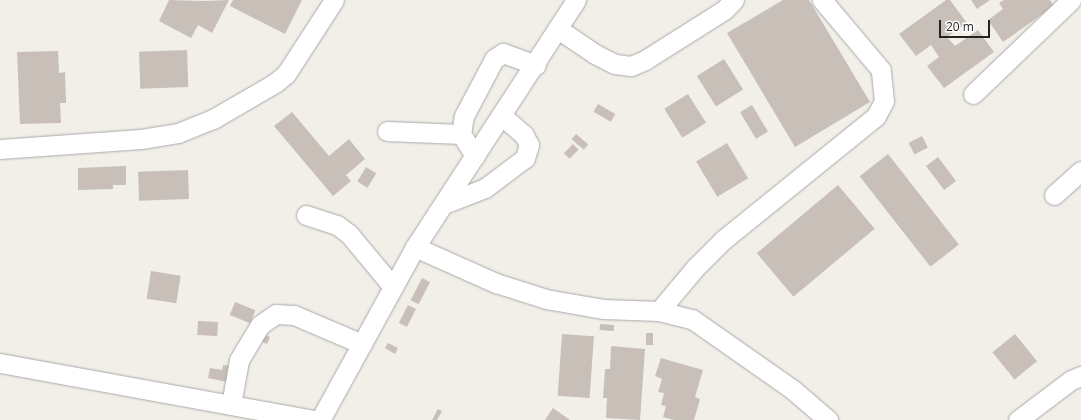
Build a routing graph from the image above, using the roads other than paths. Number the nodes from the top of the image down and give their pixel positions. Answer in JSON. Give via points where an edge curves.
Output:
{"nodes":[{"id":1,"x":334,"y":0,"type":"edge"},
{"id":2,"x":576,"y":0,"type":"edge"},
{"id":3,"x":734,"y":0,"type":"edge"},
{"id":4,"x":822,"y":0,"type":"edge"},
{"id":5,"x":1071,"y":0,"type":"edge"},
{"id":6,"x":1075,"y":0,"type":"edge"},
{"id":7,"x":1081,"y":7,"type":"edge"},
{"id":8,"x":558,"y":29,"type":"junction"},
{"id":9,"x":536,"y":66,"type":"junction"},
{"id":10,"x":973,"y":94,"type":"dead end"},
{"id":11,"x":502,"y":116,"type":"junction"},
{"id":12,"x":387,"y":131,"type":"dead end"},
{"id":13,"x":461,"y":134,"type":"junction"},
{"id":14,"x":0,"y":149,"type":"edge"},
{"id":15,"x":475,"y":156,"type":"junction"},
{"id":16,"x":1081,"y":171,"type":"edge"},
{"id":17,"x":1054,"y":195,"type":"dead end"},
{"id":18,"x":444,"y":204,"type":"junction"},
{"id":19,"x":306,"y":215,"type":"dead end"},
{"id":20,"x":415,"y":247,"type":"junction"},
{"id":21,"x":393,"y":287,"type":"junction"},
{"id":22,"x":659,"y":311,"type":"junction"},
{"id":23,"x":362,"y":344,"type":"junction"},
{"id":24,"x":0,"y":364,"type":"edge"},
{"id":25,"x":1081,"y":376,"type":"edge"},
{"id":26,"x":231,"y":405,"type":"junction"},
{"id":27,"x":313,"y":420,"type":"edge"},
{"id":28,"x":320,"y":420,"type":"edge"},
{"id":29,"x":828,"y":420,"type":"edge"},
{"id":30,"x":1018,"y":420,"type":"edge"}],
"edges":[{"from":1,"to":14,"type":"street","via":[[286,74],[213,119],[178,133],[141,139]]},
{"from":2,"to":8,"type":"street"},
{"from":3,"to":8,"type":"street","via":[[724,10],[665,48],[631,66],[615,64],[595,54]]},
{"from":4,"to":22,"type":"street","via":[[881,70],[884,101],[876,116],[723,240],[695,268]]},
{"from":5,"to":10,"type":"street"},
{"from":6,"to":7,"type":"street"},
{"from":8,"to":9,"type":"street"},
{"from":9,"to":11,"type":"street"},
{"from":9,"to":13,"type":"street","via":[[503,53],[494,59],[464,116]]},
{"from":11,"to":15,"type":"street"},
{"from":11,"to":18,"type":"street","via":[[524,135],[528,145],[524,158],[485,188]]},
{"from":12,"to":13,"type":"street"},
{"from":13,"to":15,"type":"street"},
{"from":15,"to":18,"type":"street"},
{"from":16,"to":17,"type":"street"},
{"from":18,"to":20,"type":"street"},
{"from":19,"to":21,"type":"street","via":[[336,225],[349,234]]},
{"from":20,"to":21,"type":"street"},
{"from":20,"to":22,"type":"street","via":[[496,283],[546,299],[604,309]]},
{"from":21,"to":23,"type":"street"},
{"from":22,"to":29,"type":"street","via":[[692,319],[792,389]]},
{"from":23,"to":26,"type":"street","via":[[294,315],[276,314],[260,325],[239,360]]},
{"from":23,"to":28,"type":"street"},
{"from":24,"to":26,"type":"street"},
{"from":25,"to":30,"type":"street","via":[[1071,380]]},
{"from":26,"to":27,"type":"street"}]}
